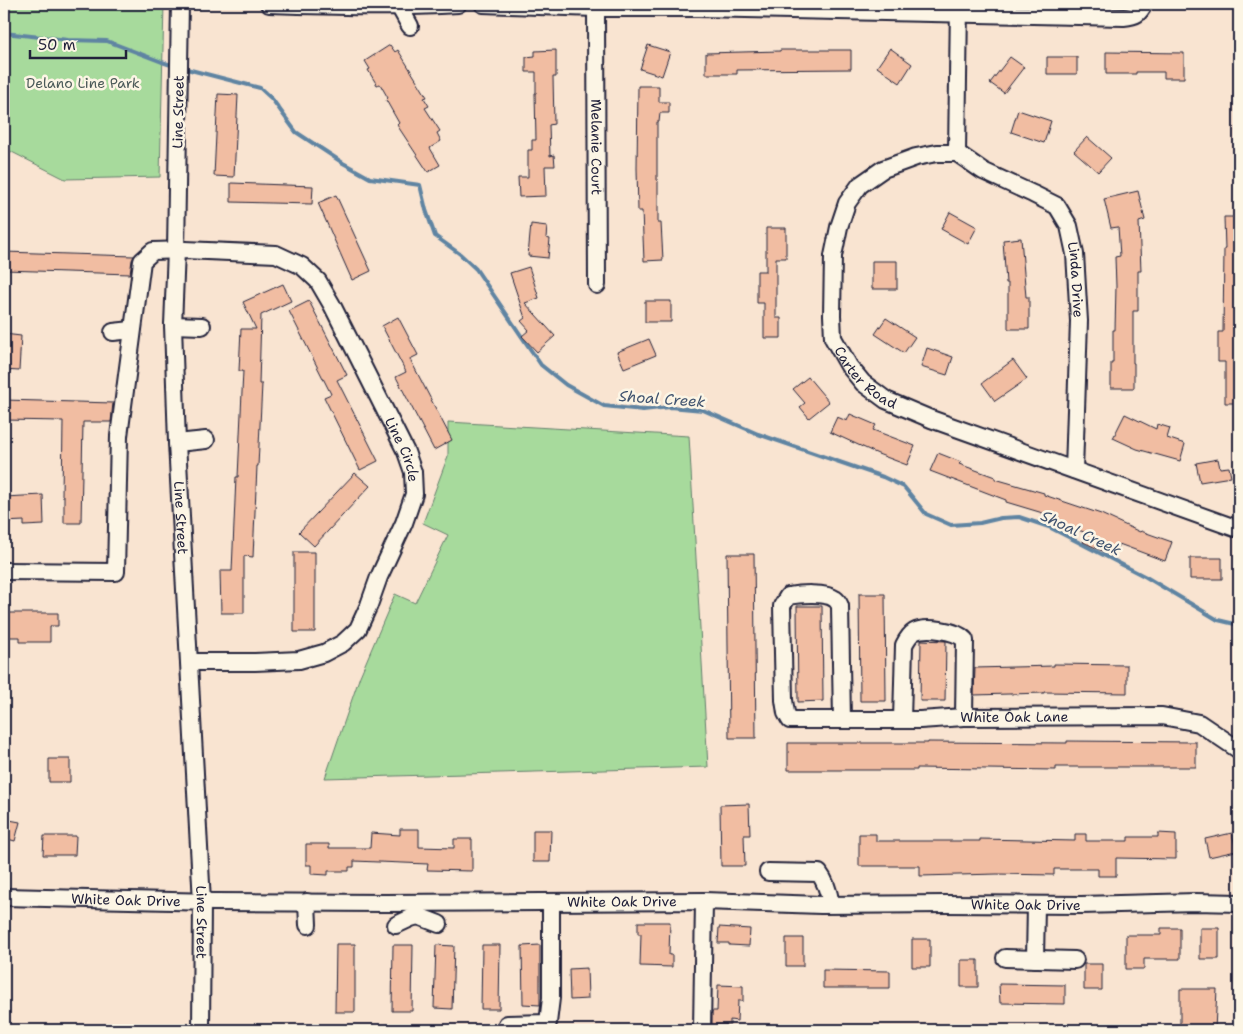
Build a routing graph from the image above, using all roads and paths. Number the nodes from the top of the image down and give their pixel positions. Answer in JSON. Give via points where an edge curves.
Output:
{"nodes":[{"id":1,"x":180,"y":4,"type":"edge"},
{"id":2,"x":268,"y":4,"type":"edge"},
{"id":3,"x":458,"y":4,"type":"edge"},
{"id":4,"x":483,"y":4,"type":"edge"},
{"id":5,"x":371,"y":5,"type":"edge"},
{"id":6,"x":399,"y":6,"type":"junction"},
{"id":7,"x":698,"y":6,"type":"edge"},
{"id":8,"x":1143,"y":7,"type":"edge"},
{"id":9,"x":596,"y":8,"type":"junction"},
{"id":10,"x":958,"y":9,"type":"edge"},
{"id":11,"x":410,"y":26,"type":"dead end"},
{"id":12,"x":957,"y":153,"type":"junction"},
{"id":13,"x":176,"y":250,"type":"junction"},
{"id":14,"x":597,"y":285,"type":"dead end"},
{"id":15,"x":173,"y":325,"type":"junction"},
{"id":16,"x":202,"y":326,"type":"dead end"},
{"id":17,"x":132,"y":330,"type":"junction"},
{"id":18,"x":113,"y":332,"type":"dead end"},
{"id":19,"x":206,"y":440,"type":"dead end"},
{"id":20,"x":177,"y":443,"type":"junction"},
{"id":21,"x":1074,"y":470,"type":"junction"},
{"id":22,"x":1239,"y":528,"type":"edge"},
{"id":23,"x":4,"y":571,"type":"edge"},
{"id":24,"x":190,"y":662,"type":"junction"},
{"id":25,"x":964,"y":717,"type":"junction"},
{"id":26,"x":842,"y":720,"type":"junction"},
{"id":27,"x":902,"y":720,"type":"junction"},
{"id":28,"x":1236,"y":747,"type":"edge"},
{"id":29,"x":768,"y":872,"type":"dead end"},
{"id":30,"x":4,"y":897,"type":"edge"},
{"id":31,"x":704,"y":901,"type":"junction"},
{"id":32,"x":202,"y":902,"type":"junction"},
{"id":33,"x":307,"y":902,"type":"junction"},
{"id":34,"x":551,"y":902,"type":"junction"},
{"id":35,"x":1239,"y":903,"type":"edge"},
{"id":36,"x":831,"y":904,"type":"junction"},
{"id":37,"x":1036,"y":905,"type":"junction"},
{"id":38,"x":418,"y":910,"type":"junction"},
{"id":39,"x":440,"y":924,"type":"dead end"},
{"id":40,"x":308,"y":925,"type":"dead end"},
{"id":41,"x":396,"y":925,"type":"dead end"},
{"id":42,"x":1005,"y":958,"type":"dead end"},
{"id":43,"x":1035,"y":959,"type":"junction"},
{"id":44,"x":1075,"y":960,"type":"dead end"},
{"id":45,"x":507,"y":1024,"type":"dead end"},
{"id":46,"x":201,"y":1030,"type":"edge"},
{"id":47,"x":702,"y":1030,"type":"edge"}],
"edges":[{"from":1,"to":13,"type":"street","name":"Line Street"},
{"from":2,"to":5,"type":"street"},
{"from":3,"to":6,"type":"street"},
{"from":4,"to":9,"type":"street"},
{"from":5,"to":6,"type":"street"},
{"from":6,"to":11,"type":"street"},
{"from":7,"to":9,"type":"street"},
{"from":7,"to":10,"type":"street"},
{"from":8,"to":10,"type":"street","via":[[1134,16],[1124,17]]},
{"from":9,"to":14,"type":"street","name":"Melanie Court"},
{"from":10,"to":12,"type":"street"},
{"from":12,"to":21,"type":"street","name":"Linda Drive","via":[[983,171],[1057,206],[1069,226],[1075,254],[1079,321]]},
{"from":12,"to":21,"type":"street","name":"Carter Road","via":[[937,152],[883,169],[860,185],[847,203],[833,256],[833,338],[863,383],[886,400]]},
{"from":13,"to":15,"type":"street","name":"Line Street"},
{"from":13,"to":17,"type":"street","name":"Line Circle","via":[[153,251],[142,261]]},
{"from":13,"to":24,"type":"street","name":"Line Circle","via":[[276,254],[302,266],[318,281],[406,452],[413,472],[414,494],[358,629],[343,643],[299,660]]},
{"from":15,"to":16,"type":"street"},
{"from":15,"to":20,"type":"street","name":"Line Street"},
{"from":17,"to":18,"type":"street"},
{"from":17,"to":23,"type":"street","name":"Line Circle","via":[[119,436],[116,572]]},
{"from":19,"to":20,"type":"street"},
{"from":20,"to":24,"type":"street","name":"Line Street"},
{"from":21,"to":22,"type":"street","name":"Carter Road"},
{"from":24,"to":32,"type":"street","name":"Line Street"},
{"from":25,"to":27,"type":"street","name":"White Oak Lane"},
{"from":25,"to":27,"type":"street","via":[[965,640],[961,635],[930,629],[915,632],[904,645]]},
{"from":25,"to":28,"type":"street","name":"White Oak Lane","via":[[1162,716],[1199,723]]},
{"from":26,"to":26,"type":"street","name":"White Oak Lane","via":[[840,606],[835,599],[825,596],[788,596],[782,606],[786,713],[790,720]]},
{"from":26,"to":27,"type":"street","name":"White Oak Lane"},
{"from":29,"to":36,"type":"street","via":[[818,873],[824,879]]},
{"from":30,"to":32,"type":"street","name":"White Oak Drive"},
{"from":31,"to":34,"type":"street","name":"White Oak Drive"},
{"from":31,"to":36,"type":"street","name":"White Oak Drive"},
{"from":31,"to":47,"type":"street"},
{"from":32,"to":33,"type":"street","name":"White Oak Drive"},
{"from":32,"to":46,"type":"street","name":"Line Street"},
{"from":33,"to":38,"type":"street","name":"White Oak Drive"},
{"from":33,"to":40,"type":"street"},
{"from":34,"to":38,"type":"street","name":"White Oak Drive"},
{"from":34,"to":45,"type":"street","via":[[548,1023]]},
{"from":35,"to":37,"type":"street","name":"White Oak Drive"},
{"from":36,"to":37,"type":"street","name":"White Oak Drive"},
{"from":37,"to":43,"type":"street"},
{"from":38,"to":39,"type":"street"},
{"from":38,"to":41,"type":"street","via":[[411,918]]},
{"from":42,"to":43,"type":"street"},
{"from":43,"to":44,"type":"street"}]}
